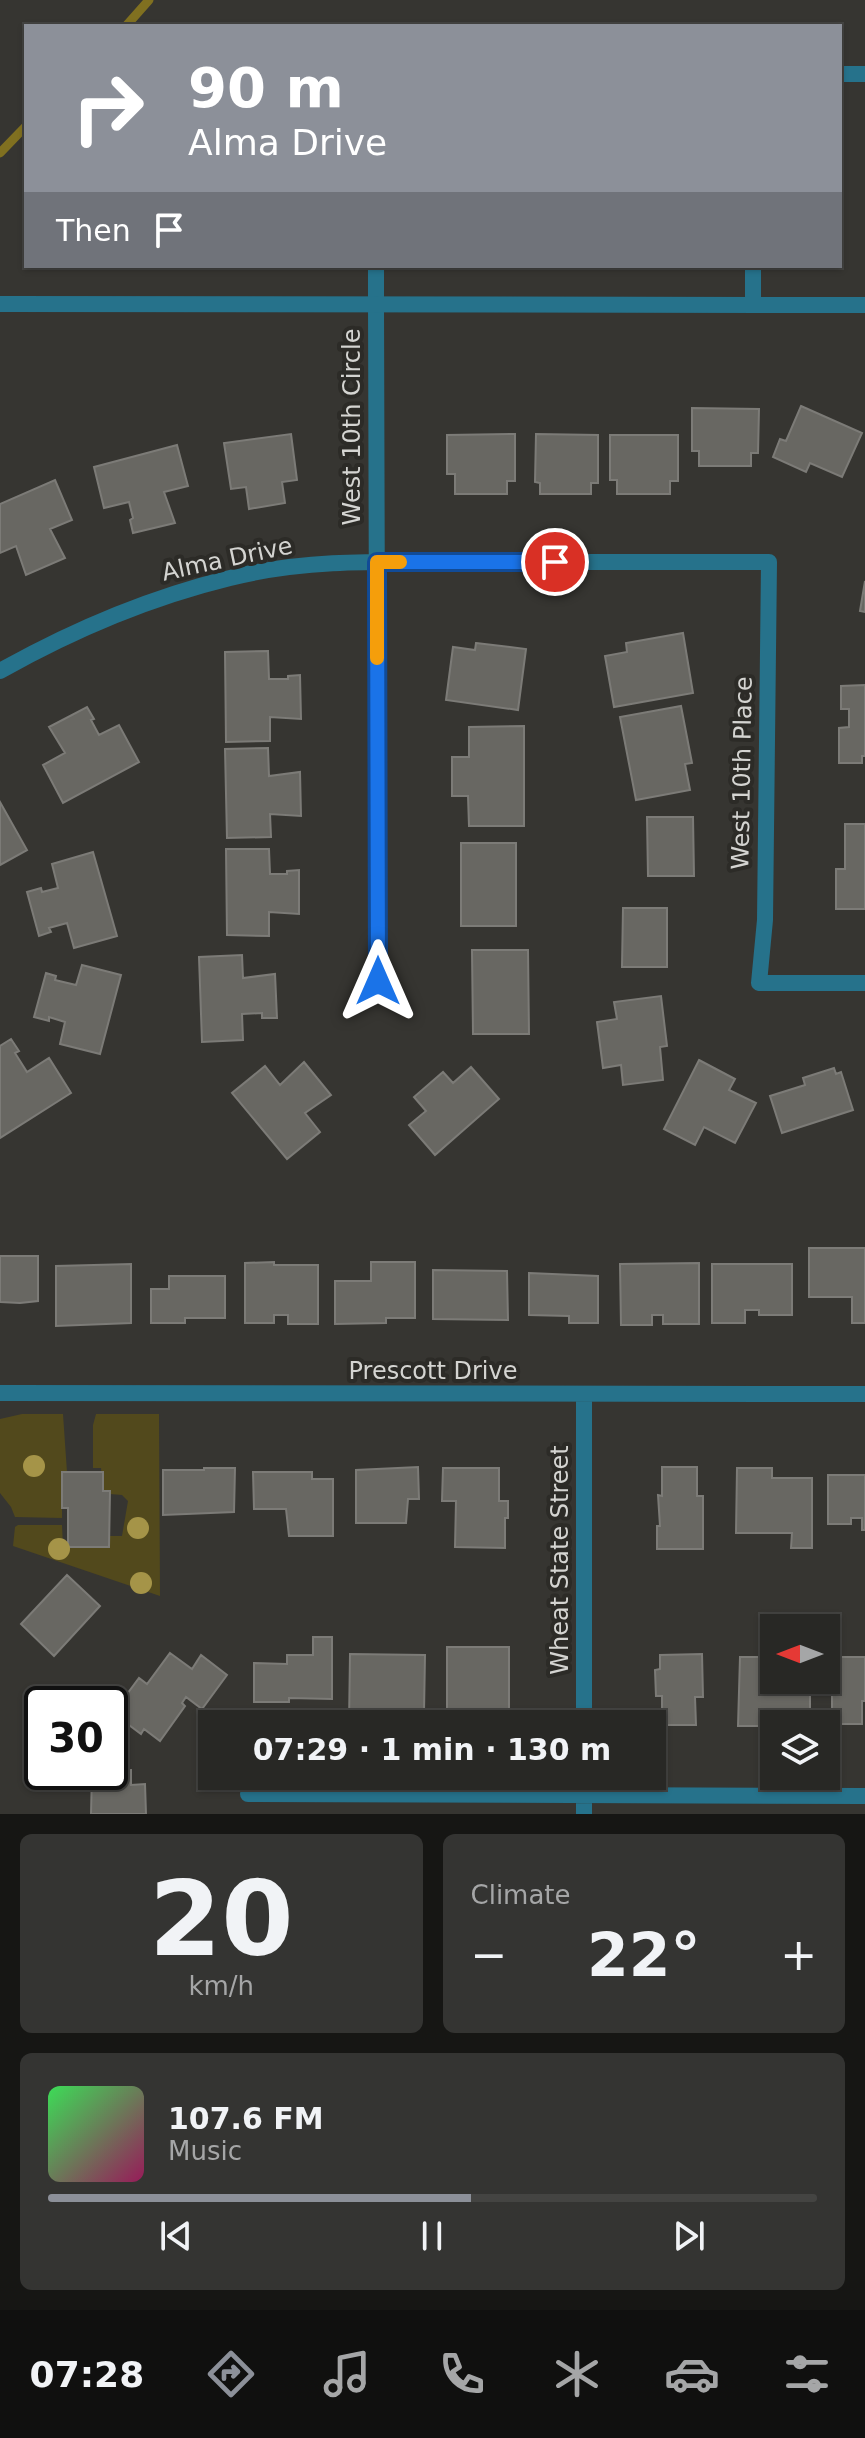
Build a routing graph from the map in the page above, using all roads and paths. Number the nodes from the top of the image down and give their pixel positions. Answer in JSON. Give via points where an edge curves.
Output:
{"nodes":[{"id":1,"x":842,"y":74,"type":"edge"},
{"id":2,"x":865,"y":74,"type":"edge"},
{"id":3,"x":376,"y":268,"type":"edge"},
{"id":4,"x":753,"y":268,"type":"edge"},
{"id":5,"x":0,"y":304,"type":"edge"},
{"id":6,"x":376,"y":304,"type":"junction"},
{"id":7,"x":753,"y":305,"type":"junction"},
{"id":8,"x":865,"y":305,"type":"edge"},
{"id":9,"x":377,"y":562,"type":"junction"},
{"id":10,"x":769,"y":562,"type":"joint"},
{"id":11,"x":0,"y":671,"type":"edge"},
{"id":12,"x":378,"y":981,"type":"dead end"},
{"id":13,"x":865,"y":983,"type":"edge"},
{"id":14,"x":0,"y":1393,"type":"edge"},
{"id":15,"x":865,"y":1394,"type":"edge"},
{"id":16,"x":584,"y":1395,"type":"junction"},
{"id":17,"x":584,"y":1710,"type":"edge"},
{"id":18,"x":584,"y":1790,"type":"edge"},
{"id":19,"x":248,"y":1794,"type":"dead end"},
{"id":20,"x":584,"y":1794,"type":"junction"},
{"id":21,"x":865,"y":1796,"type":"edge"},
{"id":22,"x":584,"y":1814,"type":"edge"}],
"edges":[{"from":1,"to":2,"type":"street"},
{"from":3,"to":6,"type":"street","name":"West 10th Circle"},
{"from":4,"to":7,"type":"street"},
{"from":5,"to":6,"type":"street"},
{"from":6,"to":7,"type":"street"},
{"from":6,"to":9,"type":"street","name":"West 10th Circle"},
{"from":7,"to":8,"type":"street"},
{"from":9,"to":10,"type":"street","name":"Alma Drive"},
{"from":9,"to":11,"type":"street","name":"Alma Drive","via":[[232,577],[86,627]]},
{"from":9,"to":12,"type":"street","name":"West 10th Circle"},
{"from":10,"to":13,"type":"street","name":"West 10th Place","via":[[765,920],[759,983]]},
{"from":14,"to":16,"type":"street","name":"Prescott Drive"},
{"from":15,"to":16,"type":"street","name":"Prescott Drive"},
{"from":16,"to":17,"type":"street","name":"Wheat State Street"},
{"from":18,"to":20,"type":"street"},
{"from":19,"to":20,"type":"street"},
{"from":20,"to":21,"type":"street"},
{"from":20,"to":22,"type":"street"}]}
